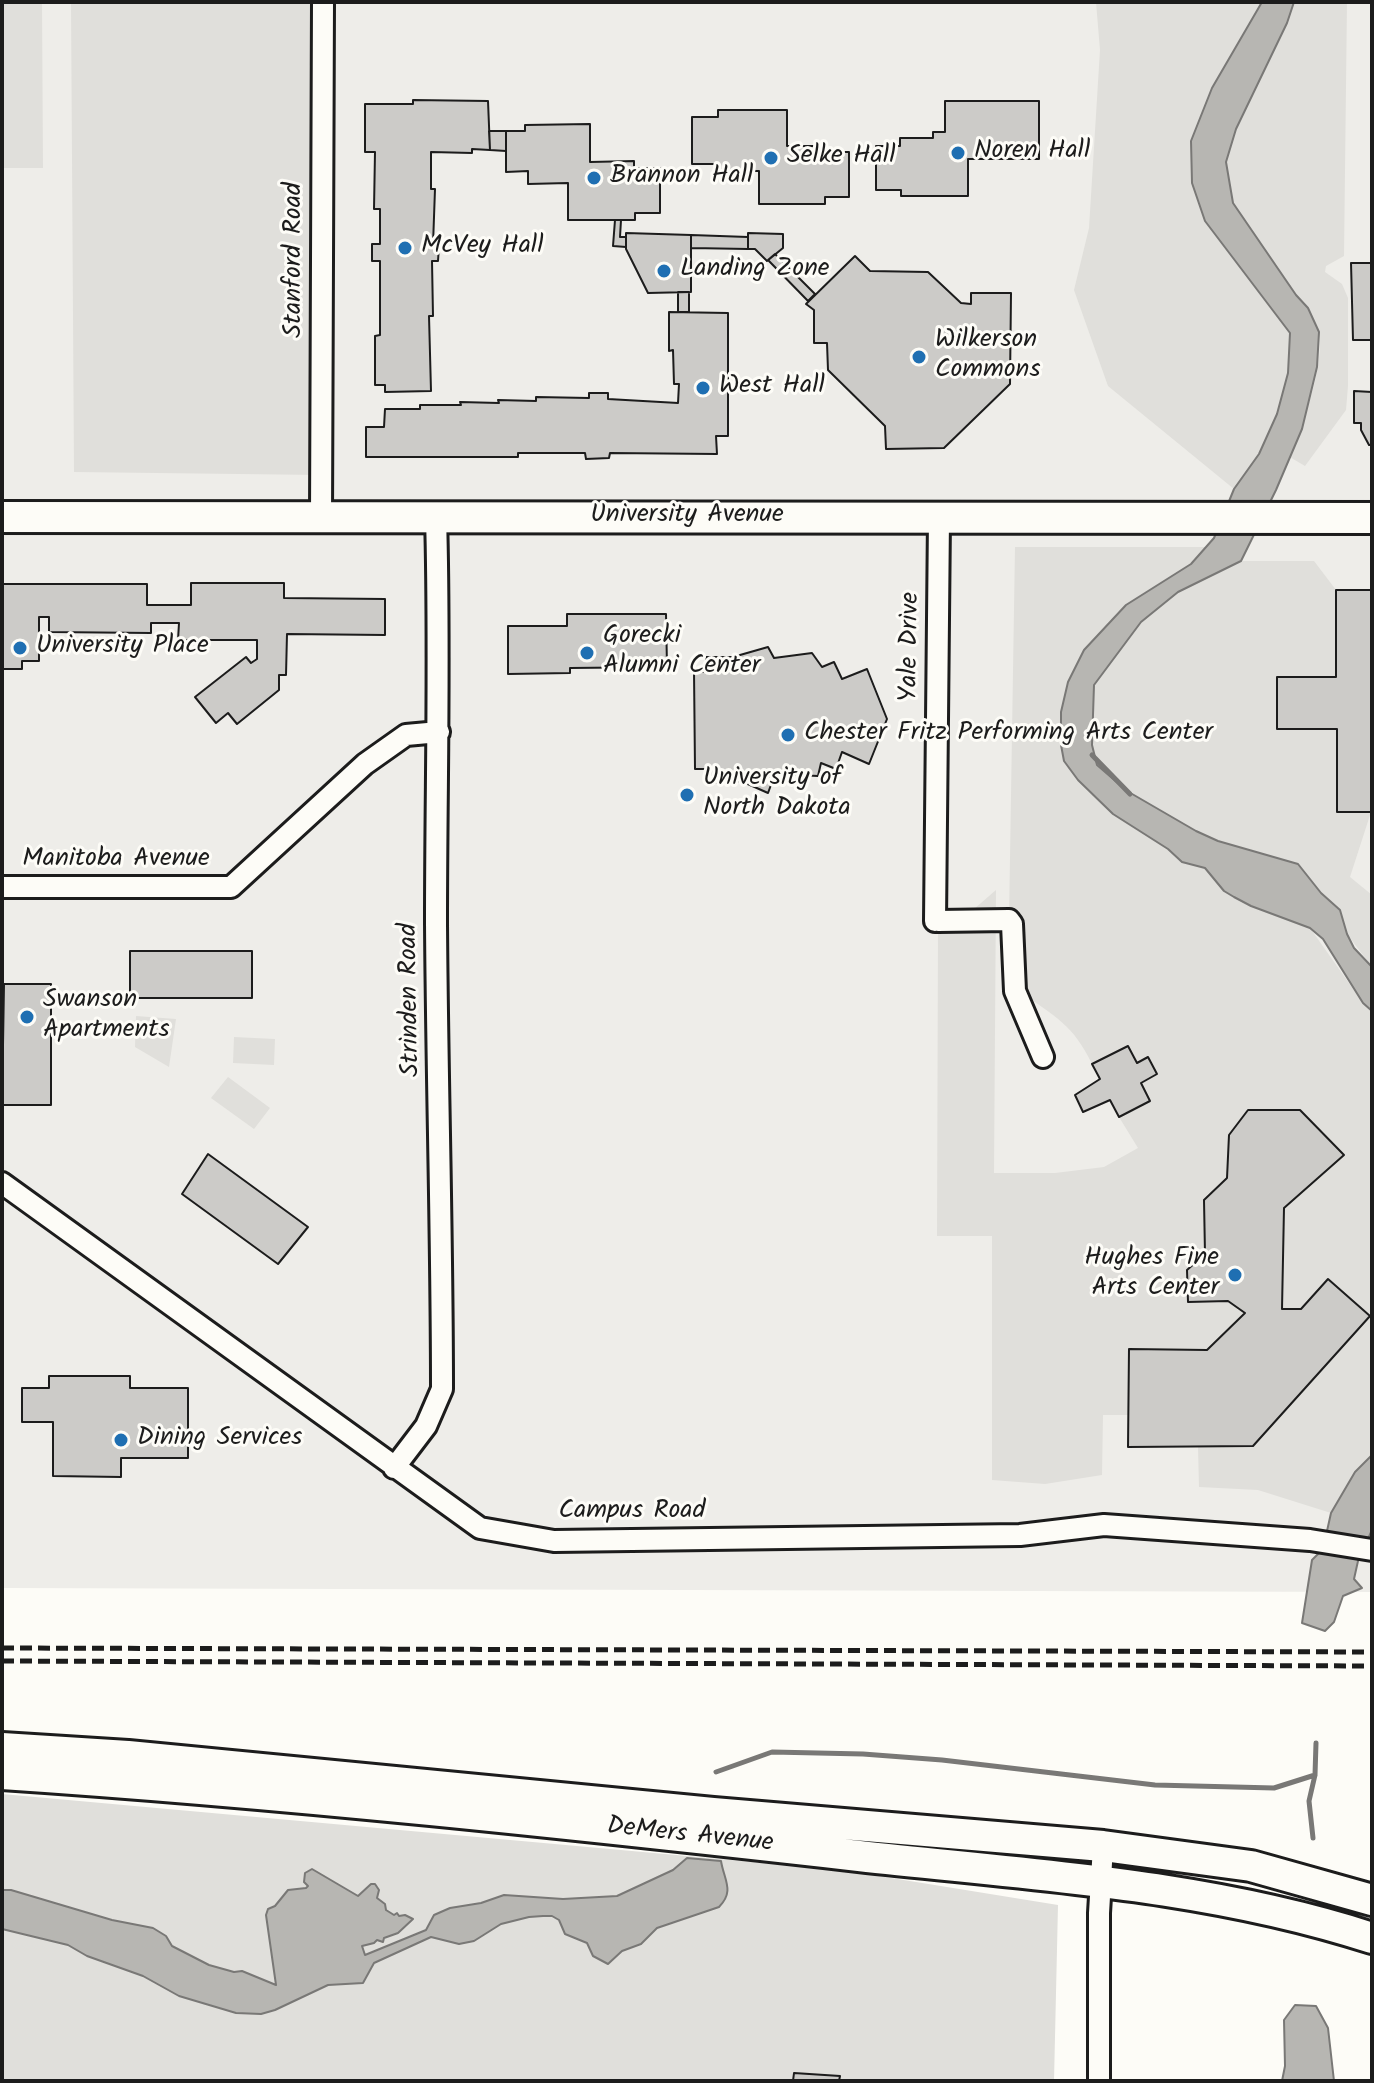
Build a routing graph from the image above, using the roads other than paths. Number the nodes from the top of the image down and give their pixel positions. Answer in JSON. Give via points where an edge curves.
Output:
{"nodes":[{"id":1,"x":323,"y":2,"type":"edge"},
{"id":2,"x":2,"y":517,"type":"edge"},
{"id":3,"x":321,"y":517,"type":"junction"},
{"id":4,"x":436,"y":517,"type":"junction"},
{"id":5,"x":939,"y":518,"type":"junction"},
{"id":6,"x":1372,"y":518,"type":"edge"},
{"id":7,"x":439,"y":732,"type":"junction"},
{"id":8,"x":2,"y":887,"type":"edge"},
{"id":9,"x":1043,"y":1057,"type":"dead end"},
{"id":10,"x":2,"y":1183,"type":"edge"},
{"id":11,"x":394,"y":1468,"type":"junction"},
{"id":12,"x":1372,"y":1550,"type":"edge"},
{"id":13,"x":2,"y":1748,"type":"edge"},
{"id":14,"x":2,"y":1774,"type":"edge"},
{"id":15,"x":1103,"y":1846,"type":"junction"},
{"id":16,"x":1100,"y":1882,"type":"junction"},
{"id":17,"x":1372,"y":1900,"type":"edge"},
{"id":18,"x":1372,"y":1938,"type":"edge"},
{"id":19,"x":1099,"y":2081,"type":"edge"}],
"edges":[{"from":1,"to":3,"type":"street","name":"Stanford Road"},
{"from":2,"to":3,"type":"main road","name":"University Avenue"},
{"from":3,"to":4,"type":"main road","name":"University Avenue"},
{"from":4,"to":5,"type":"main road","name":"University Avenue"},
{"from":4,"to":7,"type":"street","name":"Strinden Road"},
{"from":5,"to":6,"type":"main road","name":"University Avenue"},
{"from":5,"to":9,"type":"street","name":"Yale Drive","via":[[936,921],[1009,920],[1015,991]]},
{"from":7,"to":8,"type":"street","name":"Manitoba Avenue","via":[[406,735],[365,764],[231,887]]},
{"from":7,"to":11,"type":"street","name":"Strinden Road","via":[[442,1389],[426,1426]]},
{"from":10,"to":11,"type":"street","name":"Campus Road"},
{"from":11,"to":12,"type":"street","name":"Campus Road","via":[[480,1528],[554,1541],[1020,1535],[1104,1525],[1310,1540]]},
{"from":13,"to":15,"type":"main road","name":"DeMers Avenue"},
{"from":14,"to":16,"type":"main road","name":"DeMers Avenue","via":[[708,1838]]},
{"from":15,"to":16,"type":"street"},
{"from":15,"to":17,"type":"main road","name":"DeMers Avenue","via":[[1251,1866]]},
{"from":16,"to":18,"type":"main road","name":"DeMers Avenue","via":[[1216,1898]]},
{"from":16,"to":19,"type":"street"}]}
